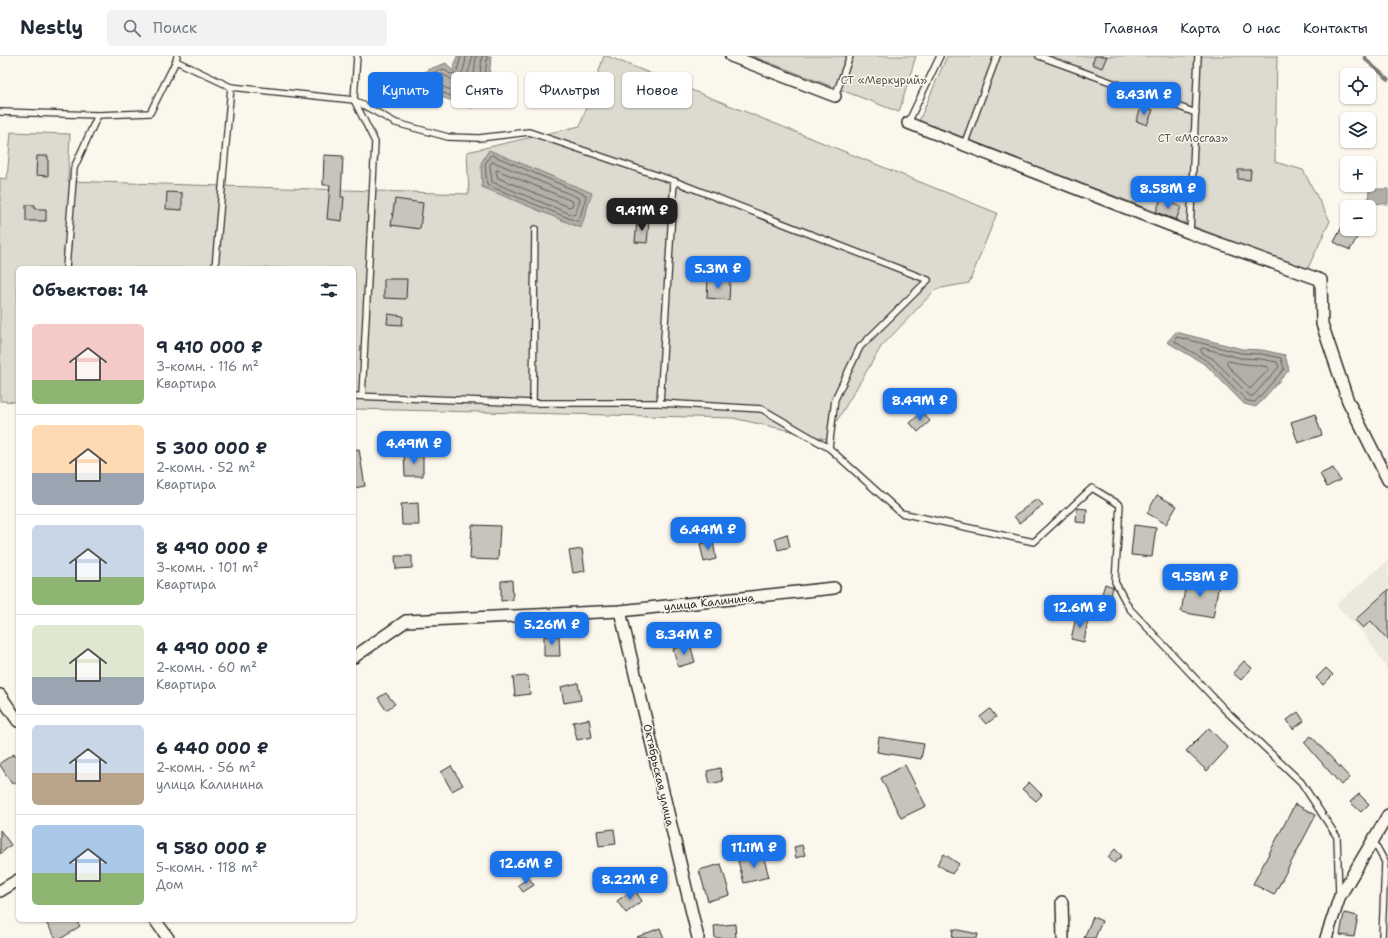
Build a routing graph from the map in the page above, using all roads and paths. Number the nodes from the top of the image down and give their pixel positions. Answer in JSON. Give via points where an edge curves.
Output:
{"nodes":[{"id":1,"x":357,"y":56,"type":"edge"},
{"id":2,"x":731,"y":56,"type":"edge"},
{"id":3,"x":850,"y":56,"type":"edge"},
{"id":4,"x":940,"y":56,"type":"edge"},
{"id":5,"x":997,"y":56,"type":"edge"},
{"id":6,"x":1039,"y":56,"type":"edge"},
{"id":7,"x":1198,"y":56,"type":"edge"},
{"id":8,"x":176,"y":58,"type":"edge"},
{"id":9,"x":231,"y":87,"type":"junction"},
{"id":10,"x":835,"y":96,"type":"joint"},
{"id":11,"x":354,"y":100,"type":"junction"},
{"id":12,"x":0,"y":112,"type":"edge"},
{"id":13,"x":1196,"y":113,"type":"junction"},
{"id":14,"x":98,"y":115,"type":"junction"},
{"id":15,"x":908,"y":123,"type":"joint"},
{"id":16,"x":964,"y":144,"type":"junction"},
{"id":17,"x":674,"y":181,"type":"junction"},
{"id":18,"x":535,"y":229,"type":"dead end"},
{"id":19,"x":1190,"y":233,"type":"junction"},
{"id":20,"x":66,"y":266,"type":"edge"},
{"id":21,"x":215,"y":266,"type":"edge"},
{"id":22,"x":356,"y":396,"type":"edge"},
{"id":23,"x":362,"y":396,"type":"junction"},
{"id":24,"x":533,"y":402,"type":"junction"},
{"id":25,"x":660,"y":403,"type":"junction"},
{"id":26,"x":829,"y":448,"type":"junction"},
{"id":27,"x":1388,"y":480,"type":"edge"},
{"id":28,"x":834,"y":588,"type":"dead end"},
{"id":29,"x":620,"y":611,"type":"junction"},
{"id":30,"x":356,"y":656,"type":"edge"},
{"id":31,"x":0,"y":695,"type":"edge"},
{"id":32,"x":16,"y":718,"type":"edge"},
{"id":33,"x":1388,"y":815,"type":"edge"},
{"id":34,"x":1373,"y":840,"type":"junction"},
{"id":35,"x":16,"y":881,"type":"edge"},
{"id":36,"x":0,"y":891,"type":"edge"},
{"id":37,"x":1340,"y":896,"type":"junction"},
{"id":38,"x":1062,"y":902,"type":"dead end"},
{"id":39,"x":156,"y":922,"type":"edge"},
{"id":40,"x":168,"y":938,"type":"edge"},
{"id":41,"x":698,"y":938,"type":"edge"},
{"id":42,"x":1063,"y":938,"type":"edge"},
{"id":43,"x":1326,"y":938,"type":"edge"},
{"id":44,"x":1382,"y":938,"type":"edge"}],
"edges":[{"from":1,"to":11,"type":"lane"},
{"from":2,"to":10,"type":"street"},
{"from":3,"to":10,"type":"lane"},
{"from":4,"to":15,"type":"lane"},
{"from":5,"to":16,"type":"lane"},
{"from":6,"to":13,"type":"lane"},
{"from":7,"to":13,"type":"lane"},
{"from":8,"to":9,"type":"lane"},
{"from":8,"to":14,"type":"lane","via":[[150,113]]},
{"from":9,"to":11,"type":"lane"},
{"from":9,"to":21,"type":"lane"},
{"from":11,"to":17,"type":"lane","via":[[396,123],[448,137],[479,138],[529,132]]},
{"from":11,"to":23,"type":"lane","via":[[375,142]]},
{"from":12,"to":14,"type":"lane"},
{"from":13,"to":19,"type":"lane"},
{"from":14,"to":20,"type":"lane","via":[[74,168]]},
{"from":15,"to":16,"type":"street"},
{"from":16,"to":19,"type":"street"},
{"from":17,"to":25,"type":"lane"},
{"from":17,"to":26,"type":"lane","via":[[928,280],[860,347],[835,399]]},
{"from":18,"to":24,"type":"lane"},
{"from":19,"to":27,"type":"street","via":[[1321,280],[1322,324],[1346,394]]},
{"from":22,"to":23,"type":"lane"},
{"from":23,"to":24,"type":"lane"},
{"from":24,"to":25,"type":"lane"},
{"from":25,"to":26,"type":"lane","via":[[762,409]]},
{"from":26,"to":37,"type":"lane","via":[[901,513],[1034,542],[1092,488],[1120,505],[1115,582],[1129,608],[1224,709],[1301,782],[1337,837]]},
{"from":28,"to":29,"type":"street","name":"улица Калинина"},
{"from":29,"to":30,"type":"street","name":"улица Калинина","via":[[406,621]]},
{"from":29,"to":41,"type":"street","name":"Октябрьская улица"},
{"from":31,"to":32,"type":"street"},
{"from":33,"to":34,"type":"street"},
{"from":34,"to":37,"type":"street"},
{"from":34,"to":44,"type":"lane","via":[[1385,862]]},
{"from":35,"to":36,"type":"street"},
{"from":37,"to":43,"type":"street"},
{"from":38,"to":42,"type":"street"},
{"from":39,"to":40,"type":"street"}]}
